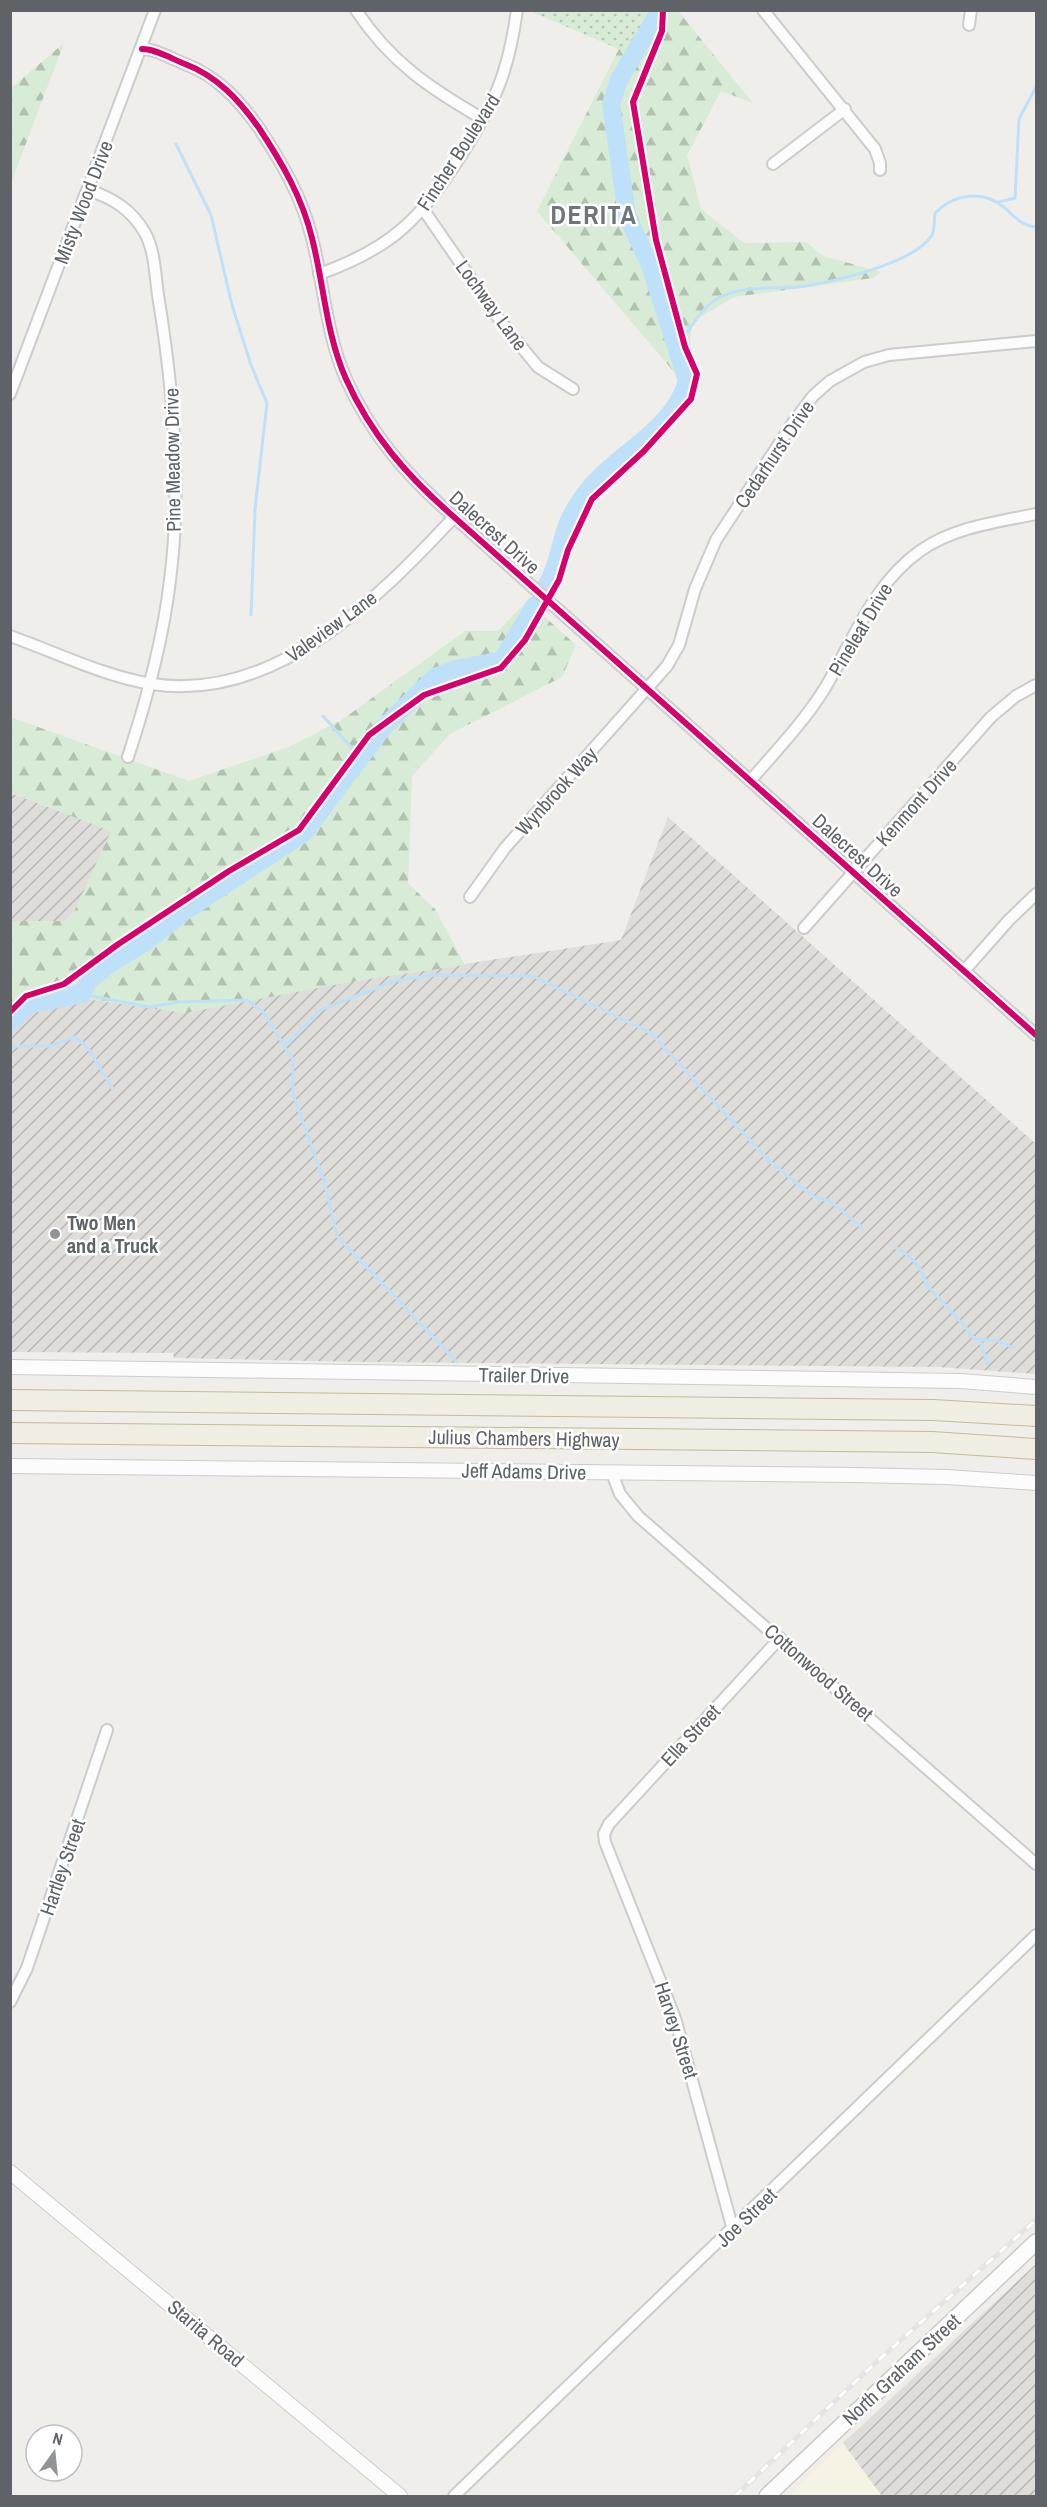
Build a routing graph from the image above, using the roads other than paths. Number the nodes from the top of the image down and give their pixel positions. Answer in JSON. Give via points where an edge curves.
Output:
{"nodes":[{"id":1,"x":155,"y":10,"type":"edge"},
{"id":2,"x":356,"y":10,"type":"edge"},
{"id":3,"x":518,"y":10,"type":"edge"},
{"id":4,"x":763,"y":10,"type":"edge"},
{"id":5,"x":971,"y":10,"type":"edge"},
{"id":6,"x":969,"y":25,"type":"dead end"},
{"id":7,"x":142,"y":49,"type":"junction"},
{"id":8,"x":845,"y":109,"type":"junction"},
{"id":9,"x":483,"y":119,"type":"junction"},
{"id":10,"x":773,"y":164,"type":"dead end"},
{"id":11,"x":880,"y":170,"type":"dead end"},
{"id":12,"x":88,"y":190,"type":"junction"},
{"id":13,"x":423,"y":209,"type":"junction"},
{"id":14,"x":319,"y":274,"type":"junction"},
{"id":15,"x":1036,"y":341,"type":"edge"},
{"id":16,"x":573,"y":389,"type":"dead end"},
{"id":17,"x":10,"y":394,"type":"edge"},
{"id":18,"x":1036,"y":514,"type":"edge"},
{"id":19,"x":454,"y":517,"type":"junction"},
{"id":20,"x":10,"y":636,"type":"edge"},
{"id":21,"x":151,"y":684,"type":"junction"},
{"id":22,"x":1036,"y":685,"type":"edge"},
{"id":23,"x":647,"y":689,"type":"junction"},
{"id":24,"x":128,"y":757,"type":"dead end"},
{"id":25,"x":750,"y":781,"type":"junction"},
{"id":26,"x":853,"y":872,"type":"junction"},
{"id":27,"x":1036,"y":894,"type":"edge"},
{"id":28,"x":470,"y":897,"type":"dead end"},
{"id":29,"x":804,"y":928,"type":"dead end"},
{"id":30,"x":964,"y":971,"type":"junction"},
{"id":31,"x":1036,"y":1035,"type":"edge"},
{"id":32,"x":10,"y":1367,"type":"edge"},
{"id":33,"x":1036,"y":1387,"type":"edge"},
{"id":34,"x":10,"y":1400,"type":"edge"},
{"id":35,"x":1036,"y":1416,"type":"edge"},
{"id":36,"x":10,"y":1433,"type":"edge"},
{"id":37,"x":1036,"y":1449,"type":"edge"},
{"id":38,"x":10,"y":1466,"type":"edge"},
{"id":39,"x":612,"y":1473,"type":"junction"},
{"id":40,"x":1036,"y":1483,"type":"edge"},
{"id":41,"x":780,"y":1638,"type":"junction"},
{"id":42,"x":107,"y":1730,"type":"dead end"},
{"id":43,"x":604,"y":1834,"type":"joint"},
{"id":44,"x":1036,"y":1864,"type":"edge"},
{"id":45,"x":1036,"y":1935,"type":"edge"},
{"id":46,"x":10,"y":2002,"type":"edge"},
{"id":47,"x":10,"y":2172,"type":"edge"},
{"id":48,"x":733,"y":2230,"type":"junction"},
{"id":49,"x":1036,"y":2242,"type":"edge"},
{"id":50,"x":399,"y":2496,"type":"edge"},
{"id":51,"x":454,"y":2496,"type":"edge"},
{"id":52,"x":767,"y":2496,"type":"edge"}],
"edges":[{"from":1,"to":7,"type":"street","name":"Misty Wood Drive"},
{"from":2,"to":9,"type":"street","via":[[372,35],[409,72]]},
{"from":3,"to":9,"type":"street","name":"Fincher Boulevard","via":[[506,72]]},
{"from":4,"to":8,"type":"street"},
{"from":5,"to":6,"type":"street"},
{"from":7,"to":12,"type":"street","name":"Misty Wood Drive"},
{"from":7,"to":14,"type":"street","name":"Dalecrest Drive","via":[[209,76],[248,113],[294,185]]},
{"from":8,"to":10,"type":"street"},
{"from":8,"to":11,"type":"street","via":[[875,149]]},
{"from":9,"to":13,"type":"street","name":"Fincher Boulevard"},
{"from":12,"to":17,"type":"street","name":"Misty Wood Drive"},
{"from":12,"to":21,"type":"street","name":"Pine Meadow Drive","via":[[126,209],[145,233],[165,340],[172,412],[175,524],[170,582]]},
{"from":13,"to":14,"type":"street","name":"Fincher Boulevard","via":[[373,251]]},
{"from":13,"to":16,"type":"street","name":"Lochway Lane","via":[[501,322],[538,367]]},
{"from":14,"to":19,"type":"street","name":"Dalecrest Drive","via":[[335,350],[366,418],[399,465]]},
{"from":15,"to":23,"type":"street","name":"Cedarhurst Drive","via":[[889,355],[851,367],[822,388],[794,421],[716,540],[695,589],[679,645]]},
{"from":18,"to":25,"type":"street","name":"Pineleaf Drive","via":[[957,532],[904,563],[878,594],[805,717]]},
{"from":19,"to":21,"type":"street","name":"Valeview Lane","via":[[384,589],[283,662],[228,682]]},
{"from":19,"to":23,"type":"street","name":"Dalecrest Drive"},
{"from":20,"to":21,"type":"street","name":"Valeview Lane"},
{"from":21,"to":24,"type":"street","name":"Pine Meadow Drive"},
{"from":22,"to":26,"type":"street","name":"Kenmont Drive","via":[[991,717]]},
{"from":23,"to":25,"type":"street","name":"Dalecrest Drive"},
{"from":23,"to":28,"type":"street","name":"Wynbrook Way","via":[[505,848]]},
{"from":25,"to":26,"type":"street","name":"Dalecrest Drive"},
{"from":26,"to":29,"type":"street","name":"Kenmont Drive"},
{"from":26,"to":30,"type":"street","name":"Dalecrest Drive"},
{"from":27,"to":30,"type":"street"},
{"from":30,"to":31,"type":"street","name":"Dalecrest Drive"},
{"from":32,"to":33,"type":"street","name":"Trailer Drive","via":[[949,1381]]},
{"from":34,"to":35,"type":"highway","name":"Julius Chambers Highway","via":[[933,1410]]},
{"from":36,"to":37,"type":"highway","name":"Julius Chambers Highway","via":[[932,1442]]},
{"from":38,"to":39,"type":"street","name":"Jeff Adams Drive"},
{"from":39,"to":40,"type":"street","name":"Jeff Adams Drive","via":[[946,1477]]},
{"from":39,"to":41,"type":"street","name":"Cottonwood Street","via":[[620,1494],[638,1516]]},
{"from":41,"to":43,"type":"street","name":"Ella Street","via":[[623,1808]]},
{"from":41,"to":44,"type":"street","name":"Cottonwood Street"},
{"from":42,"to":46,"type":"street","name":"Hartley Street","via":[[27,1968]]},
{"from":43,"to":48,"type":"street","name":"Harvey Street","via":[[675,2018]]},
{"from":45,"to":48,"type":"street","name":"Joe Street"},
{"from":47,"to":50,"type":"street","name":"Starita Road"},
{"from":48,"to":51,"type":"street","name":"Joe Street"},
{"from":49,"to":52,"type":"main road","name":"North Graham Street"}]}
